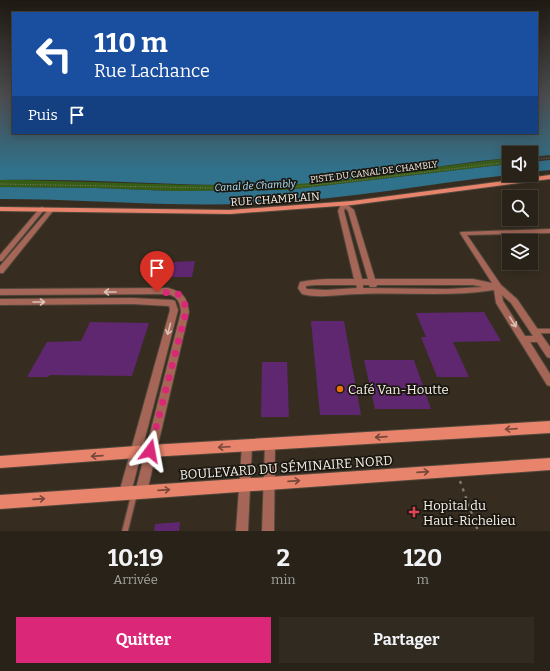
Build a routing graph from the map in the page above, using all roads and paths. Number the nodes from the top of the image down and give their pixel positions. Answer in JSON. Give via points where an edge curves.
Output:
{"nodes":[{"id":1,"x":550,"y":158,"type":"edge"},
{"id":2,"x":538,"y":159,"type":"edge"},
{"id":3,"x":502,"y":163,"type":"edge"},
{"id":4,"x":550,"y":177,"type":"edge"},
{"id":5,"x":0,"y":184,"type":"edge"},
{"id":6,"x":344,"y":204,"type":"junction"},
{"id":7,"x":0,"y":209,"type":"edge"},
{"id":8,"x":42,"y":209,"type":"junction"},
{"id":9,"x":51,"y":210,"type":"junction"},
{"id":10,"x":550,"y":231,"type":"edge"},
{"id":11,"x":0,"y":259,"type":"edge"},
{"id":12,"x":0,"y":271,"type":"edge"},
{"id":13,"x":359,"y":282,"type":"junction"},
{"id":14,"x":372,"y":282,"type":"junction"},
{"id":15,"x":425,"y":282,"type":"junction"},
{"id":16,"x":498,"y":287,"type":"junction"},
{"id":17,"x":361,"y":291,"type":"junction"},
{"id":18,"x":430,"y":291,"type":"junction"},
{"id":19,"x":0,"y":292,"type":"edge"},
{"id":20,"x":60,"y":292,"type":"junction"},
{"id":21,"x":375,"y":292,"type":"junction"},
{"id":22,"x":177,"y":293,"type":"junction"},
{"id":23,"x":134,"y":297,"type":"junction"},
{"id":24,"x":0,"y":302,"type":"edge"},
{"id":25,"x":54,"y":302,"type":"junction"},
{"id":26,"x":172,"y":303,"type":"junction"},
{"id":27,"x":550,"y":332,"type":"edge"},
{"id":28,"x":537,"y":335,"type":"junction"},
{"id":29,"x":523,"y":339,"type":"junction"},
{"id":30,"x":550,"y":354,"type":"edge"},
{"id":31,"x":550,"y":382,"type":"edge"},
{"id":32,"x":152,"y":395,"type":"junction"},
{"id":33,"x":164,"y":395,"type":"junction"},
{"id":34,"x":550,"y":427,"type":"edge"},
{"id":35,"x":270,"y":444,"type":"junction"},
{"id":36,"x":247,"y":446,"type":"junction"},
{"id":37,"x":150,"y":451,"type":"junction"},
{"id":38,"x":136,"y":453,"type":"junction"},
{"id":39,"x":0,"y":462,"type":"edge"},
{"id":40,"x":550,"y":464,"type":"edge"},
{"id":41,"x":456,"y":470,"type":"junction"},
{"id":42,"x":269,"y":482,"type":"junction"},
{"id":43,"x":244,"y":484,"type":"junction"},
{"id":44,"x":134,"y":492,"type":"junction"},
{"id":45,"x":0,"y":502,"type":"edge"},
{"id":46,"x":125,"y":531,"type":"edge"},
{"id":47,"x":242,"y":531,"type":"edge"},
{"id":48,"x":268,"y":531,"type":"edge"},
{"id":49,"x":478,"y":531,"type":"edge"}],
"edges":[{"from":1,"to":2,"type":"path"},
{"from":3,"to":5,"type":"path","name":"PISTE DU CANAL DE CHAMBLY","via":[[268,189]]},
{"from":4,"to":6,"type":"street","name":"RUE CHAMPLAIN"},
{"from":6,"to":9,"type":"street","name":"RUE CHAMPLAIN","via":[[230,212]]},
{"from":6,"to":13,"type":"street","via":[[341,211]]},
{"from":6,"to":14,"type":"street","via":[[351,210]]},
{"from":7,"to":8,"type":"street","name":"RUE CHAMPLAIN"},
{"from":8,"to":9,"type":"street","name":"RUE CHAMPLAIN"},
{"from":8,"to":11,"type":"street"},
{"from":9,"to":12,"type":"street"},
{"from":10,"to":16,"type":"street","via":[[463,233]]},
{"from":13,"to":14,"type":"street"},
{"from":13,"to":17,"type":"street"},
{"from":13,"to":17,"type":"street","via":[[316,282],[303,284],[302,288],[305,292],[316,294]]},
{"from":14,"to":15,"type":"street"},
{"from":14,"to":21,"type":"street"},
{"from":15,"to":16,"type":"street","via":[[473,282]]},
{"from":15,"to":18,"type":"street"},
{"from":16,"to":18,"type":"street","via":[[476,291]]},
{"from":16,"to":28,"type":"street","via":[[514,301]]},
{"from":16,"to":29,"type":"street","one_way":true,"via":[[499,301]]},
{"from":17,"to":21,"type":"street"},
{"from":18,"to":21,"type":"street"},
{"from":19,"to":20,"type":"street"},
{"from":23,"to":20,"type":"street","one_way":true},
{"from":20,"to":25,"type":"street"},
{"from":22,"to":23,"type":"street","via":[[168,291]]},
{"from":22,"to":26,"type":"street"},
{"from":22,"to":33,"type":"street","via":[[184,300],[186,312]]},
{"from":23,"to":25,"type":"street"},
{"from":23,"to":26,"type":"street"},
{"from":24,"to":25,"type":"street","one_way":true},
{"from":26,"to":32,"type":"street","one_way":true,"via":[[174,310]]},
{"from":27,"to":28,"type":"lane"},
{"from":28,"to":29,"type":"street"},
{"from":28,"to":30,"type":"street"},
{"from":29,"to":31,"type":"street"},
{"from":32,"to":33,"type":"street"},
{"from":32,"to":38,"type":"street"},
{"from":33,"to":37,"type":"street"},
{"from":34,"to":35,"type":"street","name":"BOULEVARD DU SÉMINAIRE NORD","one_way":true},
{"from":35,"to":36,"type":"street","name":"BOULEVARD DU SÉMINAIRE NORD"},
{"from":35,"to":42,"type":"street"},
{"from":36,"to":37,"type":"street","name":"BOULEVARD DU SÉMINAIRE NORD","one_way":true},
{"from":36,"to":43,"type":"street"},
{"from":37,"to":38,"type":"street","name":"BOULEVARD DU SÉMINAIRE NORD"},
{"from":37,"to":44,"type":"street"},
{"from":38,"to":39,"type":"street","name":"BOULEVARD DU SÉMINAIRE NORD","one_way":true},
{"from":38,"to":44,"type":"street"},
{"from":40,"to":41,"type":"street","name":"BOULEVARD DU SÉMINAIRE NORD"},
{"from":42,"to":41,"type":"street","name":"BOULEVARD DU SÉMINAIRE NORD","one_way":true},
{"from":41,"to":49,"type":"path"},
{"from":42,"to":43,"type":"street","name":"BOULEVARD DU SÉMINAIRE NORD"},
{"from":42,"to":48,"type":"street"},
{"from":44,"to":43,"type":"street","name":"BOULEVARD DU SÉMINAIRE NORD","one_way":true},
{"from":43,"to":47,"type":"street"},
{"from":45,"to":44,"type":"street","name":"BOULEVARD DU SÉMINAIRE NORD","one_way":true},
{"from":44,"to":46,"type":"lane"}]}
